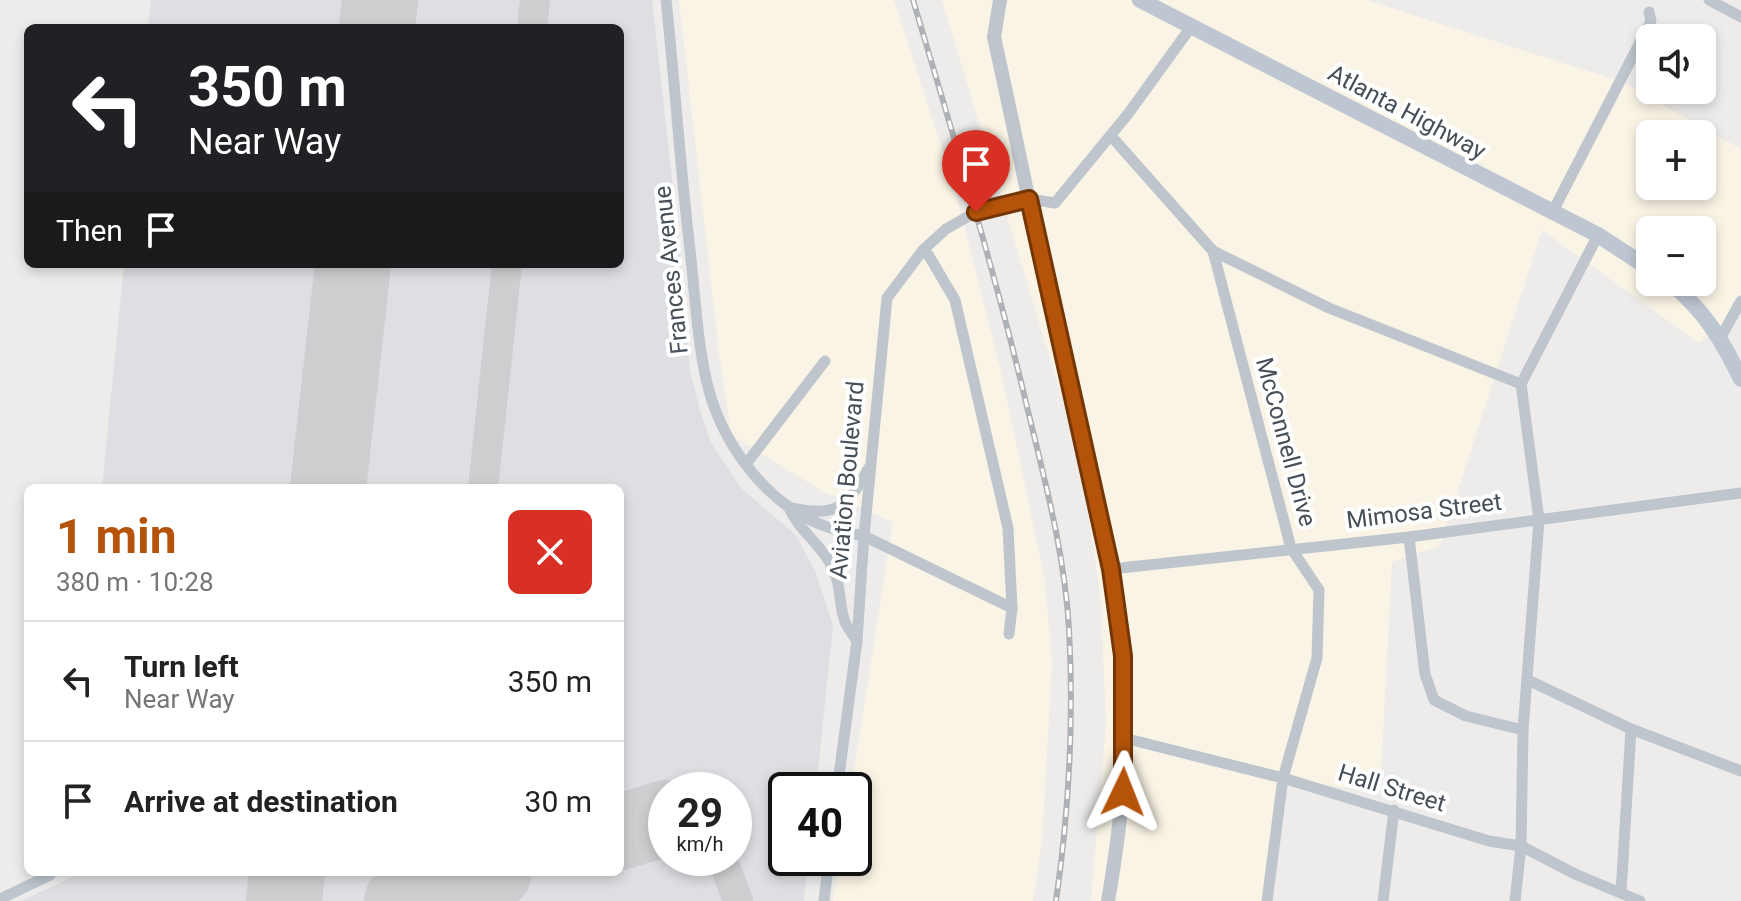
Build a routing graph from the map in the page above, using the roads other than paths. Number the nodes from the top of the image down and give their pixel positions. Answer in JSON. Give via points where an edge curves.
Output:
{"nodes":[{"id":1,"x":666,"y":0,"type":"edge"},
{"id":2,"x":1000,"y":0,"type":"edge"},
{"id":3,"x":1140,"y":0,"type":"edge"},
{"id":4,"x":1709,"y":0,"type":"edge"},
{"id":5,"x":1649,"y":12,"type":"dead end"},
{"id":6,"x":1741,"y":17,"type":"edge"},
{"id":7,"x":1191,"y":27,"type":"junction"},
{"id":8,"x":1111,"y":136,"type":"junction"},
{"id":9,"x":1029,"y":199,"type":"junction"},
{"id":10,"x":1552,"y":213,"type":"junction"},
{"id":11,"x":1598,"y":235,"type":"junction"},
{"id":12,"x":923,"y":250,"type":"junction"},
{"id":13,"x":1213,"y":251,"type":"junction"},
{"id":14,"x":1636,"y":260,"type":"edge"},
{"id":15,"x":1686,"y":296,"type":"edge"},
{"id":16,"x":1741,"y":301,"type":"edge"},
{"id":17,"x":1721,"y":337,"type":"junction"},
{"id":18,"x":825,"y":361,"type":"dead end"},
{"id":19,"x":1741,"y":379,"type":"edge"},
{"id":20,"x":1521,"y":384,"type":"junction"},
{"id":21,"x":746,"y":464,"type":"junction"},
{"id":22,"x":871,"y":465,"type":"junction"},
{"id":23,"x":1741,"y":493,"type":"edge"},
{"id":24,"x":789,"y":507,"type":"junction"},
{"id":25,"x":1539,"y":520,"type":"junction"},
{"id":26,"x":864,"y":536,"type":"junction"},
{"id":27,"x":1409,"y":537,"type":"junction"},
{"id":28,"x":1291,"y":548,"type":"junction"},
{"id":29,"x":1111,"y":569,"type":"junction"},
{"id":30,"x":1012,"y":608,"type":"junction"},
{"id":31,"x":1009,"y":634,"type":"dead end"},
{"id":32,"x":857,"y":641,"type":"junction"},
{"id":33,"x":1528,"y":680,"type":"junction"},
{"id":34,"x":1631,"y":729,"type":"junction"},
{"id":35,"x":1523,"y":730,"type":"junction"},
{"id":36,"x":1124,"y":738,"type":"junction"},
{"id":37,"x":1741,"y":771,"type":"edge"},
{"id":38,"x":839,"y":772,"type":"edge"},
{"id":39,"x":1283,"y":778,"type":"junction"},
{"id":40,"x":1394,"y":810,"type":"junction"},
{"id":41,"x":1521,"y":846,"type":"junction"},
{"id":42,"x":48,"y":876,"type":"edge"},
{"id":43,"x":827,"y":876,"type":"edge"},
{"id":44,"x":1621,"y":893,"type":"junction"},
{"id":45,"x":0,"y":899,"type":"edge"},
{"id":46,"x":824,"y":901,"type":"edge"},
{"id":47,"x":1108,"y":901,"type":"edge"},
{"id":48,"x":1267,"y":901,"type":"edge"},
{"id":49,"x":1383,"y":901,"type":"edge"},
{"id":50,"x":1515,"y":901,"type":"edge"},
{"id":51,"x":1640,"y":901,"type":"edge"}],
"edges":[{"from":1,"to":21,"type":"street","name":"Frances Avenue","via":[[704,372],[714,407]]},
{"from":2,"to":9,"type":"street","via":[[994,37]]},
{"from":3,"to":7,"type":"main road","name":"Atlanta Highway"},
{"from":4,"to":6,"type":"street"},
{"from":5,"to":10,"type":"street","via":[[1651,21]]},
{"from":7,"to":8,"type":"street"},
{"from":7,"to":10,"type":"main road","name":"Atlanta Highway"},
{"from":8,"to":9,"type":"street","via":[[1055,203]]},
{"from":8,"to":13,"type":"street","name":"McConnell Drive"},
{"from":9,"to":12,"type":"street","name":"Aviation Boulevard","via":[[976,212]]},
{"from":9,"to":29,"type":"street"},
{"from":10,"to":11,"type":"main road","name":"Atlanta Highway"},
{"from":11,"to":14,"type":"main road","name":"Atlanta Highway"},
{"from":11,"to":20,"type":"street"},
{"from":12,"to":22,"type":"street","name":"Aviation Boulevard","via":[[887,298]]},
{"from":12,"to":30,"type":"street","via":[[955,300],[1008,528]]},
{"from":13,"to":20,"type":"street","via":[[1341,314]]},
{"from":13,"to":28,"type":"street","name":"McConnell Drive"},
{"from":15,"to":17,"type":"main road"},
{"from":16,"to":17,"type":"street"},
{"from":17,"to":19,"type":"main road"},
{"from":18,"to":21,"type":"street"},
{"from":20,"to":25,"type":"street"},
{"from":21,"to":24,"type":"street","name":"Frances Avenue"},
{"from":22,"to":24,"type":"street","via":[[850,499],[836,509]]},
{"from":22,"to":26,"type":"street","name":"Aviation Boulevard"},
{"from":23,"to":25,"type":"street","name":"Mimosa Street"},
{"from":24,"to":26,"type":"street","name":"Frances Avenue","via":[[820,525]]},
{"from":24,"to":32,"type":"street","name":"Frances Avenue","via":[[832,567],[844,620]]},
{"from":25,"to":27,"type":"street","name":"Mimosa Street"},
{"from":25,"to":33,"type":"street"},
{"from":26,"to":30,"type":"street","name":"Frances Avenue"},
{"from":26,"to":32,"type":"street","name":"Aviation Boulevard"},
{"from":27,"to":28,"type":"street","name":"Mimosa Street"},
{"from":27,"to":35,"type":"street","via":[[1425,674],[1434,700],[1466,716]]},
{"from":28,"to":29,"type":"street","name":"Mimosa Street"},
{"from":28,"to":39,"type":"street","name":"McConnell Drive","via":[[1319,590],[1317,658]]},
{"from":29,"to":36,"type":"street","via":[[1123,656]]},
{"from":30,"to":31,"type":"street"},
{"from":32,"to":38,"type":"street","name":"Aviation Boulevard"},
{"from":33,"to":34,"type":"street"},
{"from":33,"to":35,"type":"street"},
{"from":34,"to":37,"type":"street"},
{"from":34,"to":44,"type":"street"},
{"from":35,"to":41,"type":"street"},
{"from":36,"to":39,"type":"street","name":"Hall Street"},
{"from":36,"to":47,"type":"street","via":[[1122,819]]},
{"from":39,"to":40,"type":"street","name":"Hall Street"},
{"from":39,"to":48,"type":"street","name":"McConnell Drive"},
{"from":40,"to":41,"type":"street","name":"Hall Street"},
{"from":40,"to":49,"type":"street"},
{"from":41,"to":44,"type":"street","name":"Hall Street"},
{"from":41,"to":50,"type":"street"},
{"from":42,"to":45,"type":"street"},
{"from":43,"to":46,"type":"street"},
{"from":44,"to":51,"type":"street","name":"Hall Street"}]}
